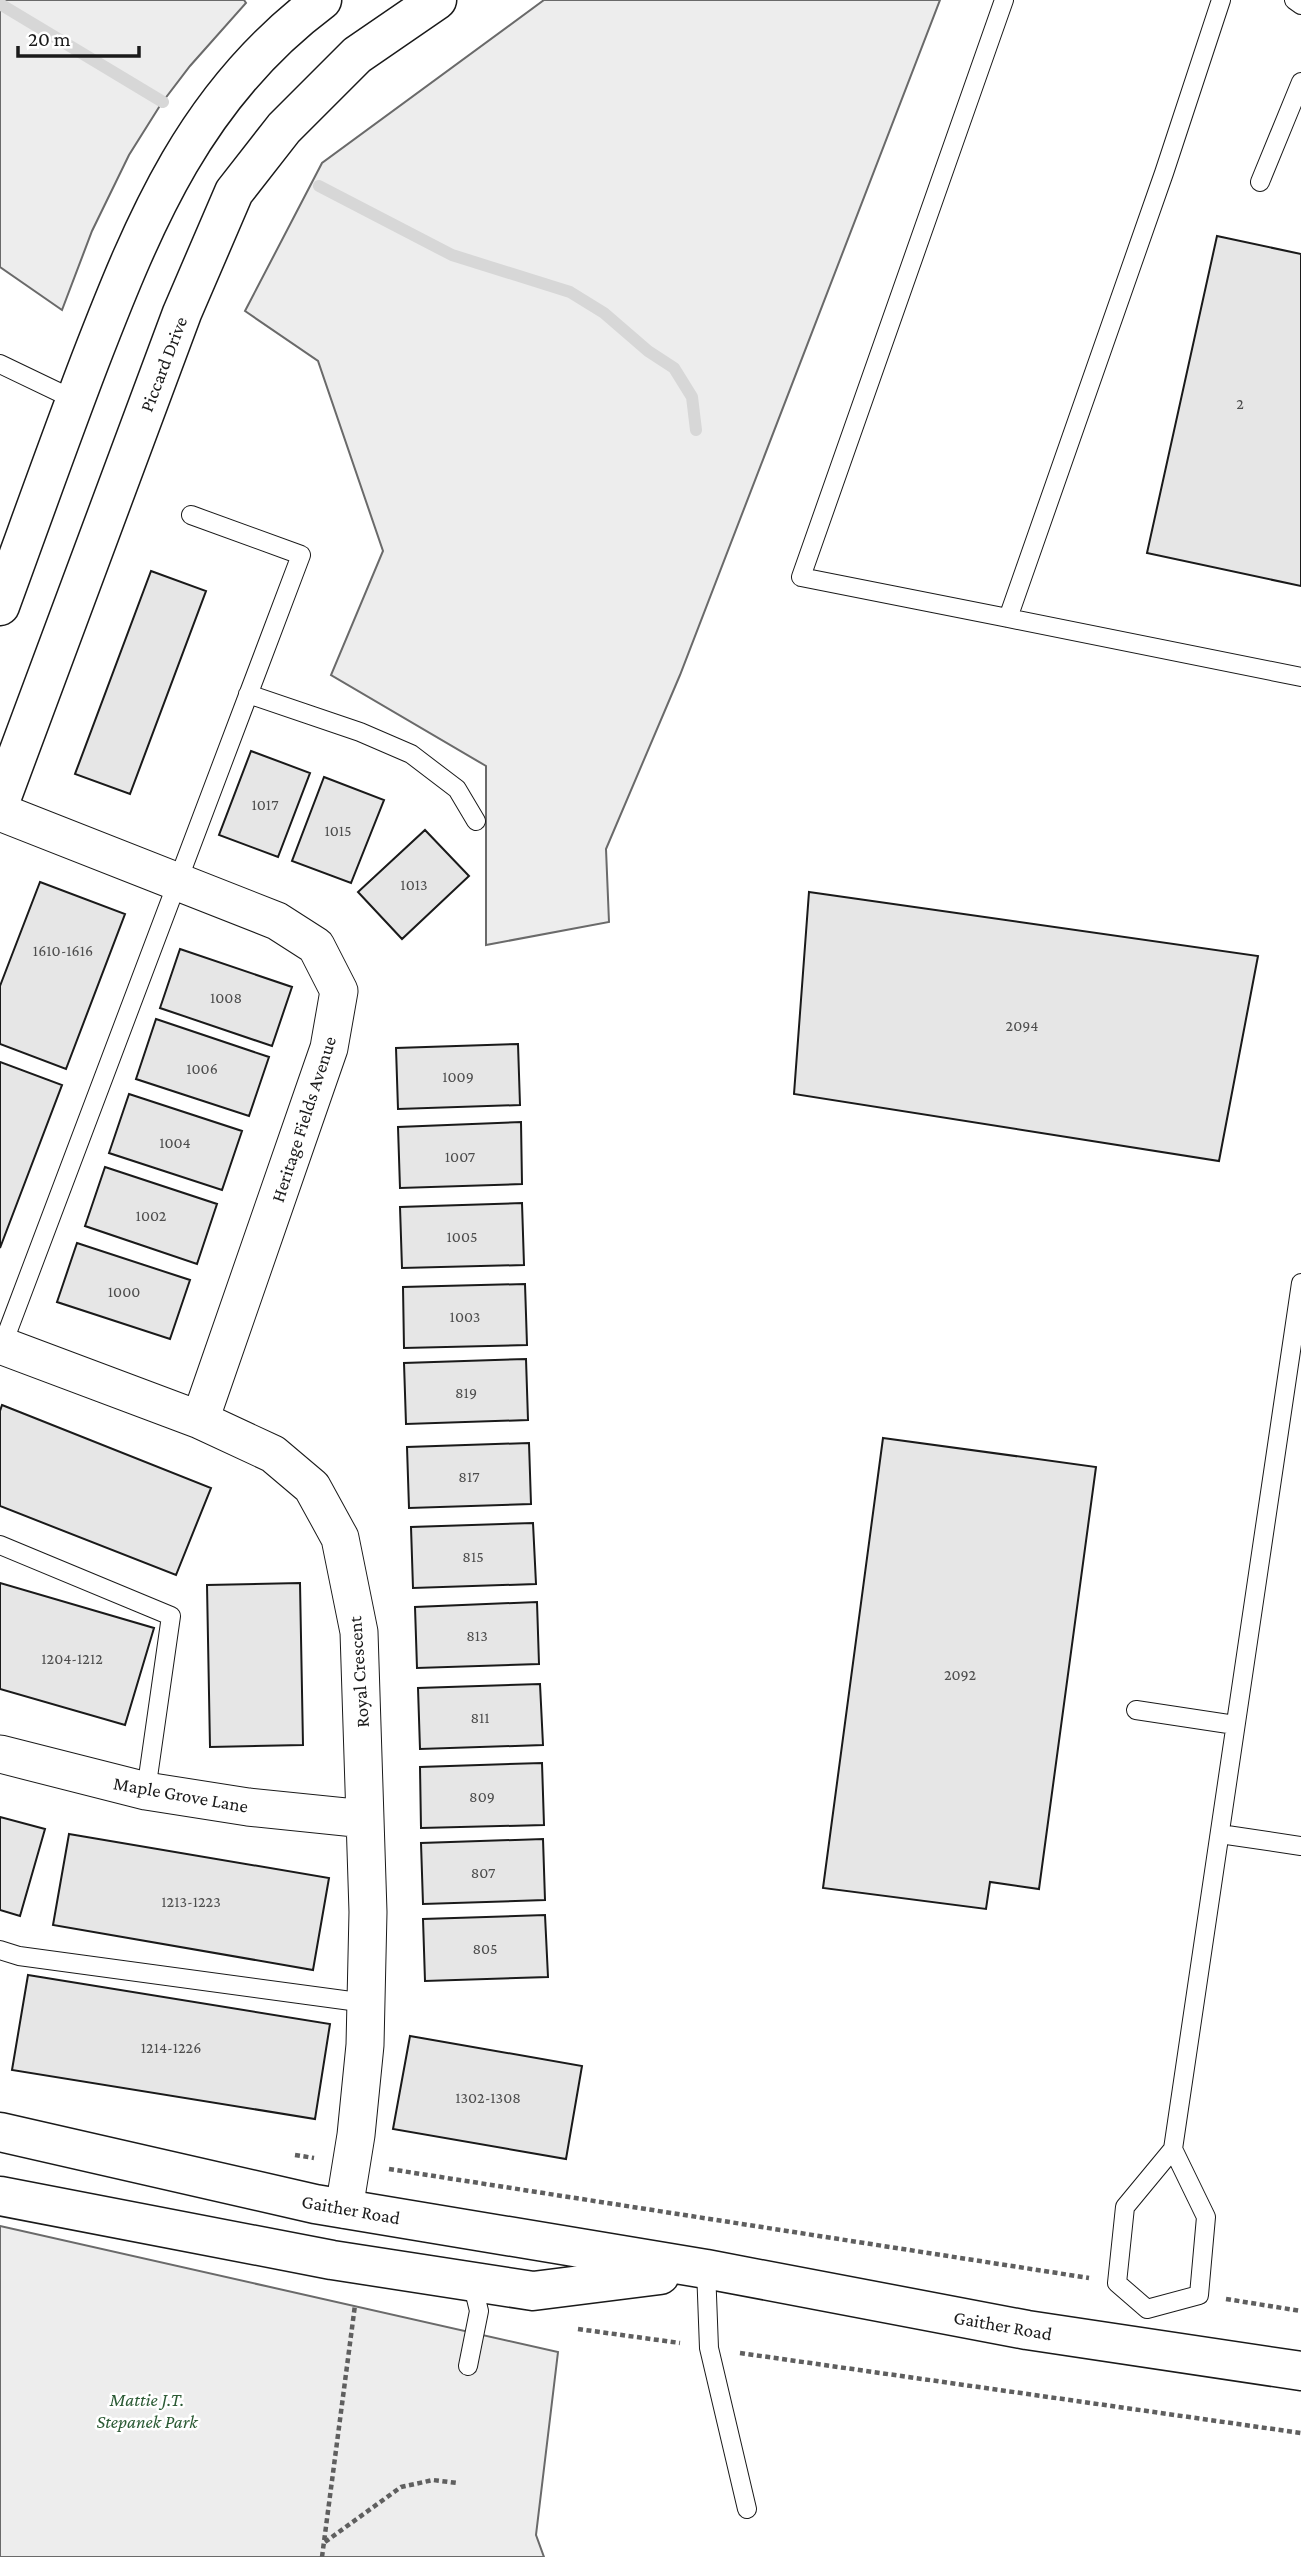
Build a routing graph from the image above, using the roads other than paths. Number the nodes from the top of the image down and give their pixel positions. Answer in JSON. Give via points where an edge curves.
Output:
{"nodes":[{"id":1,"x":323,"y":0,"type":"edge"},
{"id":2,"x":437,"y":0,"type":"edge"},
{"id":3,"x":1004,"y":0,"type":"edge"},
{"id":4,"x":1221,"y":0,"type":"edge"},
{"id":5,"x":1294,"y":0,"type":"edge"},
{"id":6,"x":1301,"y":5,"type":"edge"},
{"id":7,"x":1301,"y":82,"type":"edge"},
{"id":8,"x":1260,"y":182,"type":"dead end"},
{"id":9,"x":0,"y":364,"type":"edge"},
{"id":10,"x":75,"y":400,"type":"junction"},
{"id":11,"x":191,"y":515,"type":"dead end"},
{"id":12,"x":0,"y":606,"type":"edge"},
{"id":13,"x":1007,"y":618,"type":"junction"},
{"id":14,"x":1301,"y":677,"type":"edge"},
{"id":15,"x":248,"y":694,"type":"junction"},
{"id":16,"x":0,"y":802,"type":"edge"},
{"id":17,"x":0,"y":812,"type":"edge"},
{"id":18,"x":477,"y":821,"type":"dead end"},
{"id":19,"x":176,"y":882,"type":"junction"},
{"id":20,"x":1301,"y":1283,"type":"edge"},
{"id":21,"x":1,"y":1347,"type":"edge"},
{"id":22,"x":200,"y":1420,"type":"junction"},
{"id":23,"x":0,"y":1545,"type":"edge"},
{"id":24,"x":1136,"y":1710,"type":"dead end"},
{"id":25,"x":1236,"y":1725,"type":"junction"},
{"id":26,"x":0,"y":1754,"type":"edge"},
{"id":27,"x":146,"y":1791,"type":"junction"},
{"id":28,"x":365,"y":1819,"type":"junction"},
{"id":29,"x":1220,"y":1833,"type":"junction"},
{"id":30,"x":1301,"y":1846,"type":"edge"},
{"id":31,"x":0,"y":1950,"type":"edge"},
{"id":32,"x":366,"y":2003,"type":"junction"},
{"id":33,"x":0,"y":2132,"type":"edge"},
{"id":34,"x":1173,"y":2149,"type":"junction"},
{"id":35,"x":0,"y":2196,"type":"edge"},
{"id":36,"x":344,"y":2209,"type":"junction"},
{"id":37,"x":706,"y":2269,"type":"junction"},
{"id":38,"x":472,"y":2282,"type":"junction"},
{"id":39,"x":1145,"y":2328,"type":"junction"},
{"id":40,"x":468,"y":2366,"type":"dead end"},
{"id":41,"x":1301,"y":2371,"type":"edge"},
{"id":42,"x":747,"y":2509,"type":"dead end"}],
"edges":[{"from":1,"to":10,"type":"main road","via":[[246,70],[199,130],[164,188],[131,259]]},
{"from":2,"to":16,"type":"main road","name":"Piccard Drive","via":[[358,55],[284,128],[234,192],[182,313]]},
{"from":3,"to":13,"type":"lane","via":[[801,577]]},
{"from":4,"to":13,"type":"lane"},
{"from":5,"to":6,"type":"lane"},
{"from":7,"to":8,"type":"lane"},
{"from":9,"to":10,"type":"lane"},
{"from":10,"to":12,"type":"main road"},
{"from":11,"to":15,"type":"lane","via":[[301,555]]},
{"from":13,"to":14,"type":"lane"},
{"from":15,"to":18,"type":"lane","via":[[411,754],[457,789]]},
{"from":15,"to":19,"type":"lane"},
{"from":17,"to":19,"type":"street","name":"Heritage Fields Avenue"},
{"from":19,"to":21,"type":"lane"},
{"from":19,"to":22,"type":"street","name":"Heritage Fields Avenue","via":[[277,921],[316,946],[339,991],[329,1048]]},
{"from":20,"to":25,"type":"lane"},
{"from":21,"to":22,"type":"street","name":"Royal Crescent"},
{"from":22,"to":28,"type":"street","name":"Royal Crescent","via":[[273,1454],[312,1488],[340,1538],[359,1632]]},
{"from":23,"to":27,"type":"lane","via":[[172,1616]]},
{"from":24,"to":25,"type":"lane"},
{"from":25,"to":29,"type":"lane"},
{"from":26,"to":27,"type":"street","name":"Maple Grove Lane"},
{"from":27,"to":28,"type":"street","name":"Maple Grove Lane"},
{"from":28,"to":32,"type":"street","name":"Royal Crescent"},
{"from":29,"to":30,"type":"lane"},
{"from":29,"to":34,"type":"lane"},
{"from":31,"to":32,"type":"lane"},
{"from":32,"to":36,"type":"street","name":"Royal Crescent","via":[[356,2135]]},
{"from":33,"to":36,"type":"main road","name":"Gaither Road"},
{"from":34,"to":39,"type":"lane","via":[[1125,2207],[1117,2283]]},
{"from":34,"to":39,"type":"lane","via":[[1206,2217],[1199,2295]]},
{"from":35,"to":38,"type":"main road","name":"Gaither Road"},
{"from":36,"to":37,"type":"main road","name":"Gaither Road"},
{"from":37,"to":38,"type":"main road","name":"Gaither Road","via":[[533,2291]]},
{"from":37,"to":39,"type":"main road","name":"Gaither Road","via":[[1027,2330]]},
{"from":37,"to":42,"type":"lane","via":[[709,2348]]},
{"from":38,"to":40,"type":"lane","via":[[479,2311]]},
{"from":39,"to":41,"type":"main road","name":"Gaither Road"}]}
